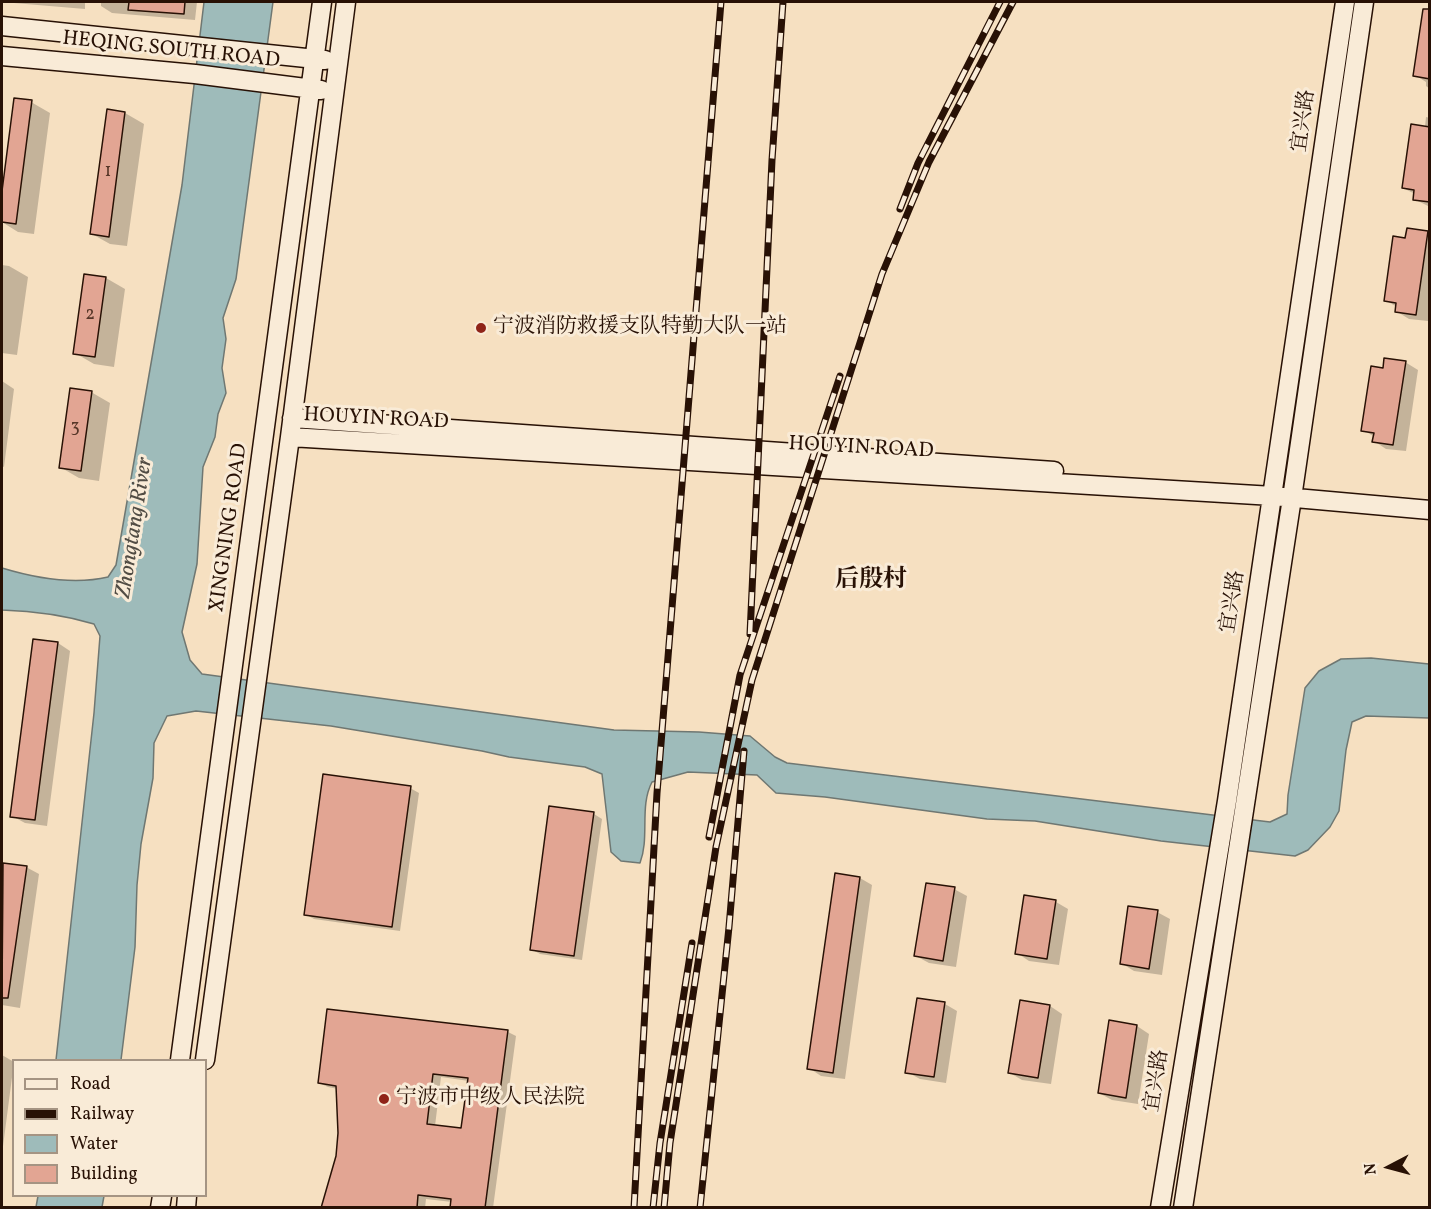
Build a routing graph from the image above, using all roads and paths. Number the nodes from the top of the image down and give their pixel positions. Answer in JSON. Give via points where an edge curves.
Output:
{"nodes":[{"id":1,"x":322,"y":2,"type":"edge"},
{"id":2,"x":346,"y":2,"type":"edge"},
{"id":3,"x":1345,"y":2,"type":"edge"},
{"id":4,"x":1364,"y":2,"type":"edge"},
{"id":5,"x":2,"y":26,"type":"edge"},
{"id":6,"x":2,"y":56,"type":"edge"},
{"id":7,"x":314,"y":58,"type":"junction"},
{"id":8,"x":338,"y":61,"type":"junction"},
{"id":9,"x":311,"y":88,"type":"junction"},
{"id":10,"x":335,"y":92,"type":"junction"},
{"id":11,"x":292,"y":418,"type":"junction"},
{"id":12,"x":290,"y":437,"type":"junction"},
{"id":13,"x":1274,"y":491,"type":"junction"},
{"id":14,"x":1301,"y":494,"type":"junction"},
{"id":15,"x":1430,"y":498,"type":"edge"},
{"id":16,"x":1370,"y":499,"type":"junction"},
{"id":17,"x":1430,"y":510,"type":"edge"},
{"id":18,"x":1236,"y":801,"type":"junction"},
{"id":19,"x":180,"y":1059,"type":"edge"},
{"id":20,"x":205,"y":1059,"type":"edge"},
{"id":21,"x":1160,"y":1208,"type":"edge"},
{"id":22,"x":1183,"y":1208,"type":"edge"}],
"edges":[{"from":1,"to":7,"type":"main road","name":"XINGNING ROAD"},
{"from":2,"to":8,"type":"main road"},
{"from":3,"to":13,"type":"main road","name":"宜兴路"},
{"from":4,"to":14,"type":"main road","name":"宜兴路"},
{"from":5,"to":7,"type":"main road","name":"HEQING SOUTH ROAD"},
{"from":6,"to":9,"type":"main road","name":"HEQING SOUTH ROAD"},
{"from":7,"to":8,"type":"main road","name":"HEQING SOUTH ROAD"},
{"from":7,"to":9,"type":"main road","name":"XINGNING ROAD"},
{"from":8,"to":10,"type":"main road"},
{"from":9,"to":10,"type":"main road","name":"HEQING SOUTH ROAD"},
{"from":9,"to":19,"type":"main road","name":"XINGNING ROAD"},
{"from":10,"to":11,"type":"main road"},
{"from":11,"to":12,"type":"main road"},
{"from":11,"to":13,"type":"main road","name":"HOUYIN ROAD"},
{"from":12,"to":13,"type":"main road","name":"HOUYIN ROAD"},
{"from":12,"to":20,"type":"main road"},
{"from":13,"to":14,"type":"main road","name":"HOUYIN ROAD"},
{"from":13,"to":18,"type":"main road","name":"宜兴路"},
{"from":14,"to":16,"type":"main road","name":"HOUYIN ROAD"},
{"from":14,"to":18,"type":"main road","name":"宜兴路"},
{"from":15,"to":16,"type":"main road","name":"HOUYIN ROAD"},
{"from":16,"to":17,"type":"main road","name":"HOUYIN ROAD"},
{"from":18,"to":21,"type":"main road","name":"宜兴路","via":[[1218,862]]},
{"from":18,"to":22,"type":"main road","name":"宜兴路","via":[[1236,864]]}]}
